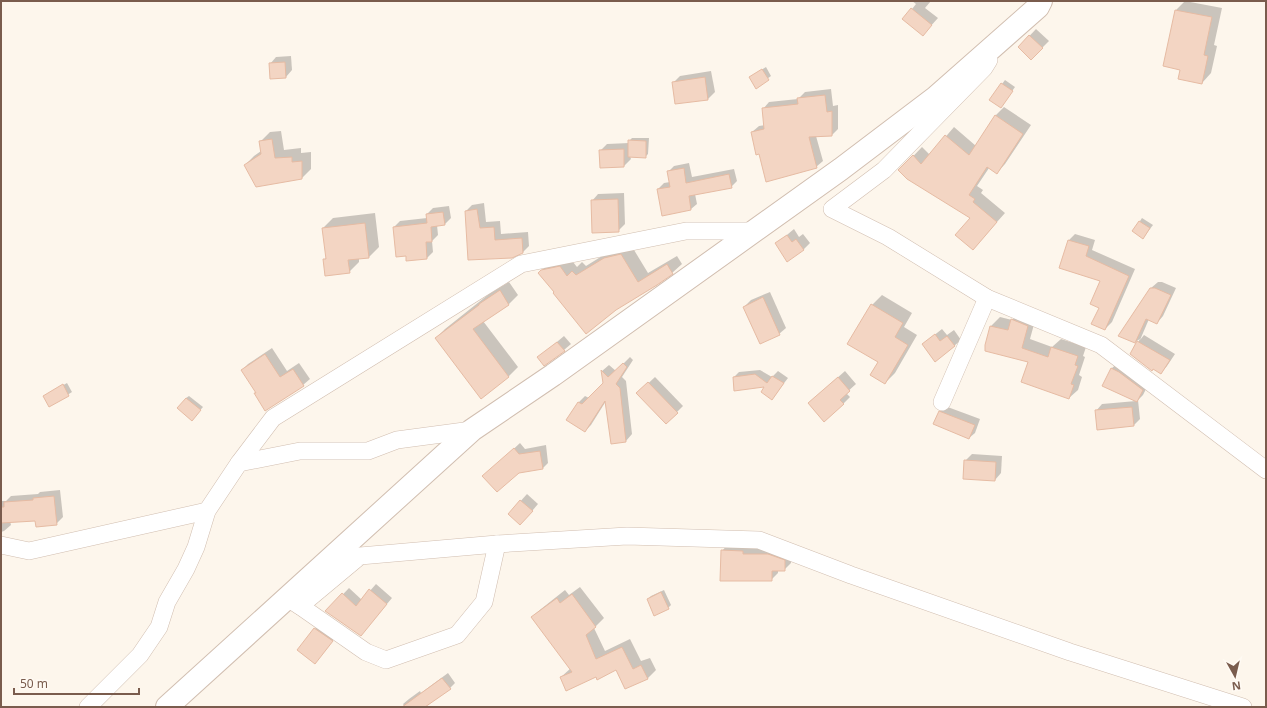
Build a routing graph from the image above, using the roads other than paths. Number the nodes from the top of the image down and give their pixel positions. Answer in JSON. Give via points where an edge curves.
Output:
{"nodes":[{"id":1,"x":1041,"y":1,"type":"edge"},
{"id":2,"x":1006,"y":35,"type":"junction"},
{"id":3,"x":755,"y":230,"type":"junction"},
{"id":4,"x":987,"y":298,"type":"junction"},
{"id":5,"x":942,"y":402,"type":"dead end"},
{"id":6,"x":472,"y":430,"type":"junction"},
{"id":7,"x":239,"y":463,"type":"junction"},
{"id":8,"x":1266,"y":470,"type":"edge"},
{"id":9,"x":207,"y":511,"type":"junction"},
{"id":10,"x":497,"y":544,"type":"junction"},
{"id":11,"x":1,"y":545,"type":"edge"},
{"id":12,"x":293,"y":602,"type":"junction"},
{"id":13,"x":88,"y":707,"type":"edge"},
{"id":14,"x":167,"y":707,"type":"edge"},
{"id":15,"x":1243,"y":707,"type":"edge"}],
"edges":[{"from":1,"to":2,"type":"street","via":[[1038,8]]},
{"from":2,"to":3,"type":"street","via":[[936,97]]},
{"from":2,"to":4,"type":"street","via":[[984,68],[884,170],[832,209],[888,237]]},
{"from":3,"to":6,"type":"street"},
{"from":3,"to":7,"type":"street","via":[[686,231],[521,264],[273,418]]},
{"from":4,"to":5,"type":"street"},
{"from":4,"to":8,"type":"street","via":[[1101,345]]},
{"from":6,"to":7,"type":"street","via":[[397,440],[368,451],[300,451]]},
{"from":6,"to":12,"type":"street"},
{"from":7,"to":9,"type":"street"},
{"from":9,"to":11,"type":"street","via":[[29,551]]},
{"from":9,"to":13,"type":"street","via":[[196,546],[167,602],[159,627],[140,654]]},
{"from":10,"to":12,"type":"street","via":[[360,556]]},
{"from":10,"to":12,"type":"street","via":[[484,602],[457,635],[386,660],[366,652]]},
{"from":10,"to":15,"type":"street","via":[[627,536],[759,540],[1070,652]]},
{"from":12,"to":14,"type":"street"}]}
